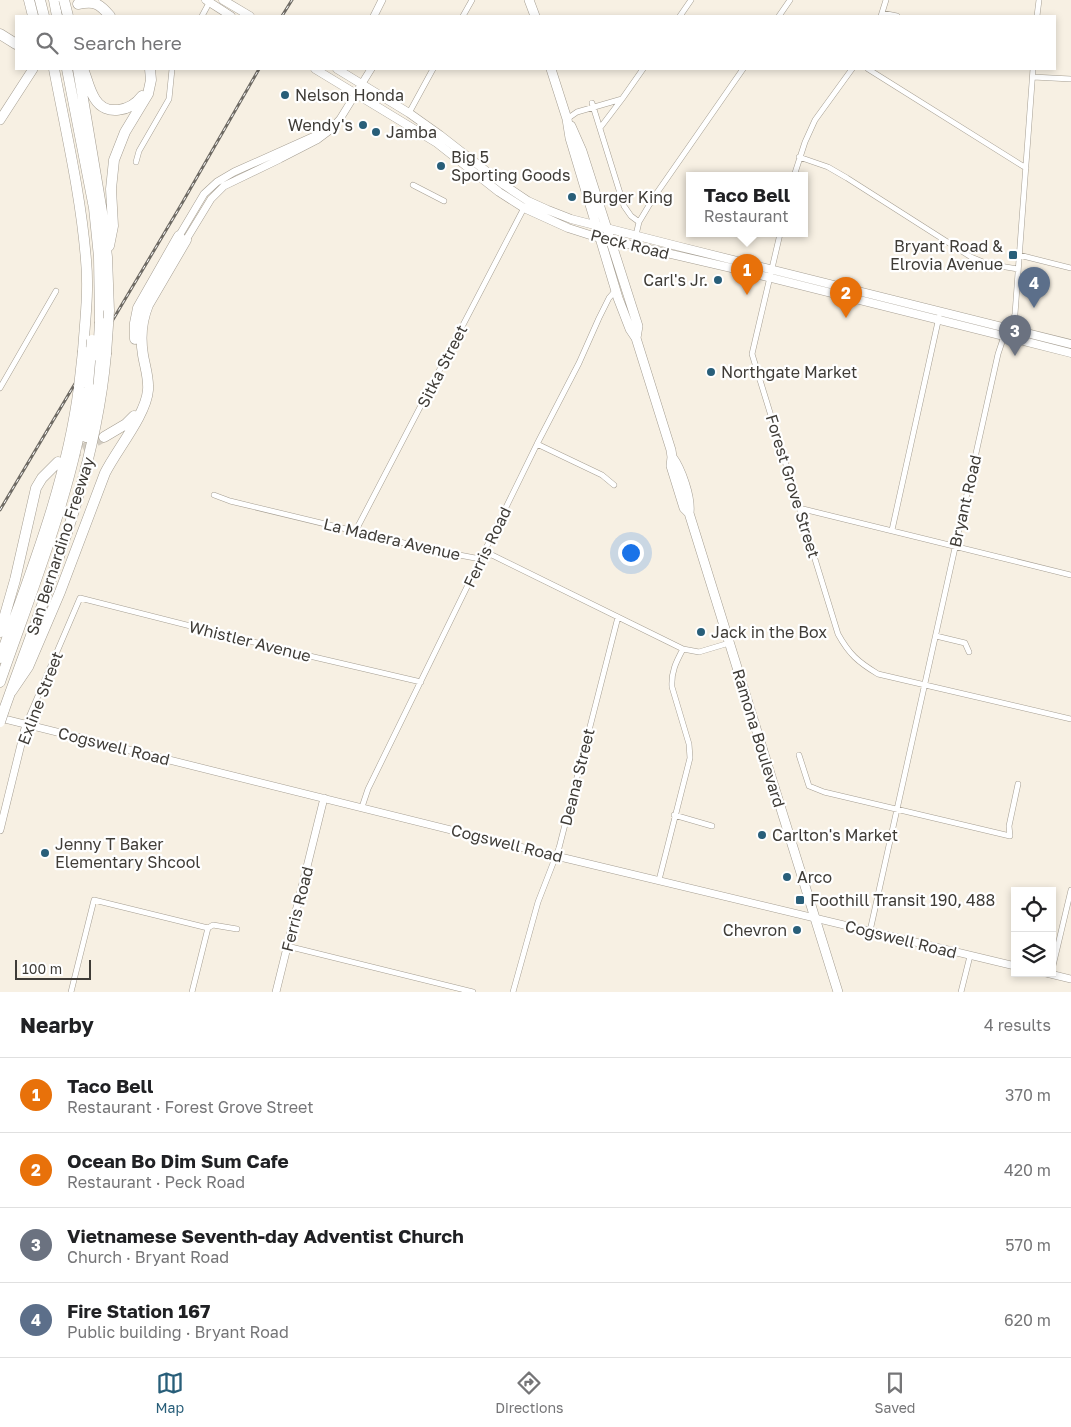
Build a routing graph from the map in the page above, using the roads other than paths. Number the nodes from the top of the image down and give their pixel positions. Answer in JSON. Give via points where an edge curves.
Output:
{"nodes":[{"id":1,"x":29,"y":0,"type":"edge"},
{"id":2,"x":40,"y":0,"type":"edge"},
{"id":3,"x":104,"y":0,"type":"edge"},
{"id":4,"x":224,"y":0,"type":"edge"},
{"id":5,"x":382,"y":0,"type":"edge"},
{"id":6,"x":472,"y":0,"type":"edge"},
{"id":7,"x":530,"y":0,"type":"edge"},
{"id":8,"x":691,"y":0,"type":"edge"},
{"id":9,"x":790,"y":0,"type":"edge"},
{"id":10,"x":886,"y":0,"type":"edge"},
{"id":11,"x":1039,"y":0,"type":"edge"},
{"id":12,"x":207,"y":1,"type":"edge"},
{"id":13,"x":75,"y":2,"type":"edge"},
{"id":14,"x":54,"y":9,"type":"edge"},
{"id":15,"x":33,"y":15,"type":"edge"},
{"id":16,"x":67,"y":15,"type":"edge"},
{"id":17,"x":69,"y":15,"type":"edge"},
{"id":18,"x":109,"y":15,"type":"edge"},
{"id":19,"x":115,"y":15,"type":"edge"},
{"id":20,"x":202,"y":15,"type":"edge"},
{"id":21,"x":229,"y":15,"type":"edge"},
{"id":22,"x":248,"y":15,"type":"edge"},
{"id":23,"x":374,"y":15,"type":"edge"},
{"id":24,"x":464,"y":15,"type":"edge"},
{"id":25,"x":535,"y":15,"type":"edge"},
{"id":26,"x":681,"y":15,"type":"edge"},
{"id":27,"x":780,"y":15,"type":"edge"},
{"id":28,"x":882,"y":15,"type":"edge"},
{"id":29,"x":1037,"y":15,"type":"edge"},
{"id":30,"x":0,"y":34,"type":"edge"},
{"id":31,"x":15,"y":43,"type":"edge"},
{"id":32,"x":31,"y":70,"type":"edge"},
{"id":33,"x":54,"y":70,"type":"edge"},
{"id":34,"x":61,"y":70,"type":"edge"},
{"id":35,"x":67,"y":70,"type":"edge"},
{"id":36,"x":78,"y":70,"type":"edge"},
{"id":37,"x":83,"y":70,"type":"edge"},
{"id":38,"x":144,"y":70,"type":"edge"},
{"id":39,"x":150,"y":70,"type":"edge"},
{"id":40,"x":172,"y":70,"type":"edge"},
{"id":41,"x":317,"y":70,"type":"edge"},
{"id":42,"x":339,"y":70,"type":"edge"},
{"id":43,"x":370,"y":70,"type":"edge"},
{"id":44,"x":432,"y":70,"type":"edge"},
{"id":45,"x":551,"y":70,"type":"edge"},
{"id":46,"x":642,"y":70,"type":"edge"},
{"id":47,"x":742,"y":70,"type":"edge"},
{"id":48,"x":851,"y":70,"type":"edge"},
{"id":49,"x":870,"y":70,"type":"edge"},
{"id":50,"x":1033,"y":70,"type":"edge"},
{"id":51,"x":1033,"y":77,"type":"junction"},
{"id":52,"x":1071,"y":78,"type":"edge"},
{"id":53,"x":361,"y":83,"type":"junction"},
{"id":54,"x":355,"y":93,"type":"junction"},
{"id":55,"x":622,"y":99,"type":"junction"},
{"id":56,"x":593,"y":105,"type":"junction"},
{"id":57,"x":409,"y":113,"type":"junction"},
{"id":58,"x":567,"y":119,"type":"junction"},
{"id":59,"x":0,"y":120,"type":"edge"},
{"id":60,"x":600,"y":128,"type":"junction"},
{"id":61,"x":799,"y":157,"type":"junction"},
{"id":62,"x":136,"y":162,"type":"dead end"},
{"id":63,"x":1026,"y":168,"type":"junction"},
{"id":64,"x":795,"y":172,"type":"edge"},
{"id":65,"x":413,"y":185,"type":"dead end"},
{"id":66,"x":444,"y":201,"type":"dead end"},
{"id":67,"x":526,"y":205,"type":"junction"},
{"id":68,"x":639,"y":222,"type":"junction"},
{"id":69,"x":596,"y":225,"type":"junction"},
{"id":70,"x":607,"y":227,"type":"junction"},
{"id":71,"x":636,"y":236,"type":"junction"},
{"id":72,"x":779,"y":237,"type":"edge"},
{"id":73,"x":182,"y":238,"type":"junction"},
{"id":74,"x":600,"y":238,"type":"junction"},
{"id":75,"x":611,"y":239,"type":"junction"},
{"id":76,"x":688,"y":249,"type":"junction"},
{"id":77,"x":1019,"y":255,"type":"junction"},
{"id":78,"x":107,"y":257,"type":"junction"},
{"id":79,"x":685,"y":258,"type":"junction"},
{"id":80,"x":1071,"y":268,"type":"edge"},
{"id":81,"x":1018,"y":269,"type":"junction"},
{"id":82,"x":771,"y":270,"type":"junction"},
{"id":83,"x":769,"y":278,"type":"junction"},
{"id":84,"x":616,"y":290,"type":"junction"},
{"id":85,"x":56,"y":291,"type":"dead end"},
{"id":86,"x":863,"y":292,"type":"junction"},
{"id":87,"x":861,"y":301,"type":"junction"},
{"id":88,"x":939,"y":316,"type":"junction"},
{"id":89,"x":1009,"y":329,"type":"junction"},
{"id":90,"x":1004,"y":336,"type":"junction"},
{"id":91,"x":636,"y":338,"type":"junction"},
{"id":92,"x":1071,"y":344,"type":"edge"},
{"id":93,"x":1071,"y":353,"type":"edge"},
{"id":94,"x":102,"y":355,"type":"junction"},
{"id":95,"x":84,"y":385,"type":"junction"},
{"id":96,"x":0,"y":388,"type":"edge"},
{"id":97,"x":104,"y":437,"type":"tunnel mouth"},
{"id":98,"x":537,"y":444,"type":"junction"},
{"id":99,"x":58,"y":462,"type":"tunnel mouth"},
{"id":100,"x":614,"y":486,"type":"dead end"},
{"id":101,"x":214,"y":495,"type":"dead end"},
{"id":102,"x":799,"y":508,"type":"junction"},
{"id":103,"x":892,"y":530,"type":"junction"},
{"id":104,"x":355,"y":532,"type":"junction"},
{"id":105,"x":955,"y":546,"type":"junction"},
{"id":106,"x":483,"y":555,"type":"junction"},
{"id":107,"x":1071,"y":574,"type":"edge"},
{"id":108,"x":80,"y":598,"type":"joint"},
{"id":109,"x":618,"y":617,"type":"junction"},
{"id":110,"x":0,"y":632,"type":"edge"},
{"id":111,"x":936,"y":636,"type":"junction"},
{"id":112,"x":729,"y":643,"type":"junction"},
{"id":113,"x":683,"y":649,"type":"junction"},
{"id":114,"x":969,"y":652,"type":"dead end"},
{"id":115,"x":0,"y":658,"type":"edge"},
{"id":116,"x":0,"y":682,"type":"edge"},
{"id":117,"x":421,"y":682,"type":"junction"},
{"id":118,"x":925,"y":686,"type":"junction"},
{"id":119,"x":11,"y":692,"type":"junction"},
{"id":120,"x":2,"y":714,"type":"edge"},
{"id":121,"x":1071,"y":719,"type":"edge"},
{"id":122,"x":0,"y":722,"type":"edge"},
{"id":123,"x":26,"y":724,"type":"junction"},
{"id":124,"x":799,"y":755,"type":"dead end"},
{"id":125,"x":1018,"y":784,"type":"dead end"},
{"id":126,"x":324,"y":798,"type":"junction"},
{"id":127,"x":362,"y":807,"type":"junction"},
{"id":128,"x":896,"y":809,"type":"junction"},
{"id":129,"x":674,"y":815,"type":"junction"},
{"id":130,"x":712,"y":826,"type":"dead end"},
{"id":131,"x":0,"y":830,"type":"edge"},
{"id":132,"x":556,"y":856,"type":"junction"},
{"id":133,"x":659,"y":880,"type":"junction"},
{"id":134,"x":1071,"y":890,"type":"edge"},
{"id":135,"x":815,"y":919,"type":"junction"},
{"id":136,"x":208,"y":928,"type":"junction"},
{"id":137,"x":237,"y":929,"type":"dead end"},
{"id":138,"x":870,"y":931,"type":"junction"},
{"id":139,"x":288,"y":946,"type":"junction"},
{"id":140,"x":1056,"y":949,"type":"edge"},
{"id":141,"x":970,"y":956,"type":"junction"},
{"id":142,"x":1011,"y":965,"type":"edge"},
{"id":143,"x":1056,"y":975,"type":"edge"},
{"id":144,"x":1071,"y":979,"type":"edge"},
{"id":145,"x":71,"y":992,"type":"edge"},
{"id":146,"x":192,"y":992,"type":"edge"},
{"id":147,"x":276,"y":992,"type":"edge"},
{"id":148,"x":473,"y":992,"type":"edge"},
{"id":149,"x":513,"y":992,"type":"edge"},
{"id":150,"x":838,"y":992,"type":"edge"},
{"id":151,"x":961,"y":992,"type":"edge"}],
"edges":[{"from":1,"to":15,"type":"highway"},
{"from":2,"to":14,"type":"highway"},
{"from":3,"to":19,"type":"highway"},
{"from":4,"to":22,"type":"main road"},
{"from":5,"to":23,"type":"street"},
{"from":6,"to":24,"type":"street"},
{"from":7,"to":25,"type":"main road"},
{"from":8,"to":26,"type":"street"},
{"from":9,"to":27,"type":"street"},
{"from":10,"to":28,"type":"street"},
{"from":11,"to":29,"type":"street"},
{"from":12,"to":20,"type":"street"},
{"from":12,"to":21,"type":"main road"},
{"from":13,"to":14,"type":"main road"},
{"from":13,"to":17,"type":"main road"},
{"from":13,"to":18,"type":"highway","via":[[93,2]]},
{"from":14,"to":16,"type":"highway","bridge":true},
{"from":30,"to":31,"type":"highway"},
{"from":32,"to":59,"type":"main road"},
{"from":33,"to":95,"type":"highway","name":"San Bernardino Freeway","bridge":true,"via":[[80,207],[86,262]]},
{"from":34,"to":95,"type":"highway","bridge":true,"via":[[84,190],[91,256],[92,340]]},
{"from":35,"to":94,"type":"highway","bridge":true,"via":[[94,208]]},
{"from":36,"to":78,"type":"highway","name":"San Bernardino Freeway"},
{"from":37,"to":38,"type":"highway","via":[[96,101],[104,107],[120,110],[134,106],[142,97],[147,84]]},
{"from":39,"to":78,"type":"highway","via":[[152,80],[148,94],[125,132],[114,160],[111,189],[113,226]]},
{"from":40,"to":62,"type":"street","via":[[169,99]]},
{"from":41,"to":54,"type":"main road","name":"Peck Road"},
{"from":42,"to":53,"type":"main road","name":"Peck Road"},
{"from":43,"to":53,"type":"street"},
{"from":44,"to":57,"type":"street"},
{"from":45,"to":58,"type":"main road","name":"Ramona Boulevard"},
{"from":46,"to":55,"type":"street"},
{"from":47,"to":68,"type":"street"},
{"from":48,"to":61,"type":"street","via":[[815,120]]},
{"from":49,"to":63,"type":"street"},
{"from":50,"to":51,"type":"street","name":"Bryant Road"},
{"from":51,"to":52,"type":"street"},
{"from":51,"to":63,"type":"street","name":"Bryant Road"},
{"from":53,"to":54,"type":"street"},
{"from":53,"to":57,"type":"main road","name":"Peck Road"},
{"from":54,"to":67,"type":"main road","name":"Peck Road","via":[[437,143],[499,192]]},
{"from":54,"to":73,"type":"street","via":[[320,134],[234,172],[210,187],[195,208]]},
{"from":55,"to":56,"type":"street"},
{"from":55,"to":60,"type":"street"},
{"from":56,"to":58,"type":"street"},
{"from":56,"to":60,"type":"street"},
{"from":57,"to":67,"type":"main road","name":"Peck Road","via":[[461,150]]},
{"from":58,"to":69,"type":"main road","name":"Ramona Boulevard"},
{"from":58,"to":70,"type":"main road","name":"Ramona Boulevard","via":[[577,137]]},
{"from":60,"to":68,"type":"street","via":[[624,206]]},
{"from":61,"to":64,"type":"street"},
{"from":61,"to":81,"type":"street","via":[[828,167],[972,257],[988,264]]},
{"from":63,"to":77,"type":"street","name":"Bryant Road"},
{"from":65,"to":66,"type":"street"},
{"from":67,"to":69,"type":"main road","name":"Peck Road"},
{"from":67,"to":74,"type":"main road","name":"Peck Road","via":[[563,226]]},
{"from":67,"to":104,"type":"street","name":"Sitka Street"},
{"from":68,"to":71,"type":"street"},
{"from":69,"to":70,"type":"main road","name":"Peck Road"},
{"from":69,"to":74,"type":"main road","name":"Ramona Boulevard"},
{"from":70,"to":71,"type":"main road","name":"Peck Road"},
{"from":70,"to":75,"type":"main road","name":"Ramona Boulevard"},
{"from":71,"to":76,"type":"main road","name":"Peck Road"},
{"from":72,"to":82,"type":"street","name":"Forest Grove Street"},
{"from":73,"to":97,"type":"highway","via":[[142,300],[136,316],[135,339],[144,382],[140,406],[132,419]]},
{"from":73,"to":119,"type":"highway","via":[[144,315],[141,338],[148,383],[145,403],[105,472],[31,660]]},
{"from":74,"to":75,"type":"main road","name":"Peck Road"},
{"from":74,"to":84,"type":"main road","name":"Ramona Boulevard"},
{"from":75,"to":79,"type":"main road","name":"Peck Road"},
{"from":75,"to":91,"type":"main road","name":"Ramona Boulevard","via":[[638,326]]},
{"from":76,"to":79,"type":"main road"},
{"from":76,"to":82,"type":"main road","name":"Peck Road"},
{"from":77,"to":80,"type":"street"},
{"from":77,"to":81,"type":"street","name":"Bryant Road"},
{"from":78,"to":94,"type":"highway","name":"San Bernardino Freeway","bridge":true,"via":[[108,311]]},
{"from":79,"to":83,"type":"main road","name":"Peck Road"},
{"from":81,"to":89,"type":"street","name":"Bryant Road","via":[[1015,314]]},
{"from":82,"to":83,"type":"street","name":"Forest Grove Street"},
{"from":82,"to":86,"type":"main road","name":"Peck Road"},
{"from":83,"to":87,"type":"main road","name":"Peck Road"},
{"from":83,"to":102,"type":"street","name":"Forest Grove Street","via":[[752,354]]},
{"from":84,"to":91,"type":"main road","name":"Ramona Boulevard"},
{"from":84,"to":98,"type":"street","name":"Ferris Road","via":[[609,298]]},
{"from":85,"to":96,"type":"street"},
{"from":86,"to":87,"type":"main road"},
{"from":86,"to":88,"type":"main road","name":"Peck Road"},
{"from":87,"to":88,"type":"main road","name":"Peck Road"},
{"from":88,"to":89,"type":"main road","name":"Peck Road"},
{"from":88,"to":90,"type":"main road","name":"Peck Road"},
{"from":88,"to":103,"type":"street"},
{"from":89,"to":90,"type":"street","name":"Bryant Road"},
{"from":89,"to":92,"type":"main road","name":"Peck Road"},
{"from":90,"to":93,"type":"main road","name":"Peck Road"},
{"from":90,"to":105,"type":"street","name":"Bryant Road"},
{"from":91,"to":112,"type":"main road","name":"Ramona Boulevard","via":[[672,457],[678,464],[690,505],[689,513]]},
{"from":94,"to":119,"type":"highway","name":"San Bernardino Freeway","via":[[100,408],[87,466],[72,520]]},
{"from":95,"to":115,"type":"highway","name":"San Bernardino Freeway","via":[[56,497]]},
{"from":95,"to":116,"type":"highway","via":[[79,438],[64,497]]},
{"from":98,"to":100,"type":"street","via":[[602,475]]},
{"from":98,"to":106,"type":"street","name":"Ferris Road"},
{"from":99,"to":110,"type":"highway","via":[[36,488]]},
{"from":101,"to":104,"type":"street","name":"La Madera Avenue"},
{"from":102,"to":103,"type":"street"},
{"from":102,"to":118,"type":"street","name":"Forest Grove Street","via":[[838,634],[847,651],[860,664],[878,674]]},
{"from":103,"to":105,"type":"street"},
{"from":104,"to":106,"type":"street","name":"La Madera Avenue","via":[[441,552],[476,558]]},
{"from":105,"to":107,"type":"street"},
{"from":105,"to":111,"type":"street","name":"Bryant Road"},
{"from":106,"to":109,"type":"street","name":"La Madera Avenue","via":[[492,555]]},
{"from":106,"to":117,"type":"street","name":"Ferris Road"},
{"from":108,"to":117,"type":"street","name":"Whistler Avenue"},
{"from":108,"to":123,"type":"street","name":"Exline Street"},
{"from":109,"to":113,"type":"street","name":"La Madera Avenue"},
{"from":109,"to":132,"type":"street","name":"Deana Street"},
{"from":111,"to":114,"type":"street","via":[[965,643]]},
{"from":111,"to":118,"type":"street","name":"Bryant Road"},
{"from":112,"to":113,"type":"street","name":"La Madera Avenue","via":[[699,652]]},
{"from":112,"to":135,"type":"main road","name":"Ramona Boulevard"},
{"from":113,"to":129,"type":"street","via":[[676,662],[672,687],[690,758]]},
{"from":117,"to":127,"type":"street","name":"Ferris Road"},
{"from":118,"to":121,"type":"street"},
{"from":118,"to":128,"type":"street","name":"Bryant Road"},
{"from":119,"to":120,"type":"highway","name":"San Bernardino Freeway"},
{"from":120,"to":122,"type":"highway","name":"San Bernardino Freeway","bridge":true},
{"from":120,"to":123,"type":"street","name":"Cogswell Road"},
{"from":123,"to":126,"type":"street","name":"Cogswell Road"},
{"from":123,"to":131,"type":"street","name":"Exline Street"},
{"from":124,"to":128,"type":"street","via":[[809,786]]},
{"from":125,"to":128,"type":"street","via":[[1009,826],[1010,836]]},
{"from":126,"to":127,"type":"street","name":"Cogswell Road"},
{"from":126,"to":139,"type":"street","name":"Ferris Road"},
{"from":127,"to":132,"type":"street","name":"Cogswell Road"},
{"from":128,"to":138,"type":"street","name":"Bryant Road"},
{"from":129,"to":130,"type":"street"},
{"from":129,"to":133,"type":"street"},
{"from":132,"to":133,"type":"street","name":"Cogswell Road"},
{"from":132,"to":149,"type":"street","name":"Deana Street","via":[[531,924]]},
{"from":133,"to":135,"type":"street","name":"Cogswell Road"},
{"from":134,"to":140,"type":"street"},
{"from":135,"to":138,"type":"street","name":"Cogswell Road"},
{"from":135,"to":150,"type":"main road","name":"Ramona Boulevard"},
{"from":136,"to":137,"type":"street","via":[[213,925]]},
{"from":136,"to":145,"type":"street","via":[[94,900]]},
{"from":136,"to":146,"type":"street"},
{"from":138,"to":141,"type":"street","name":"Cogswell Road"},
{"from":139,"to":147,"type":"street","name":"Ferris Road"},
{"from":139,"to":148,"type":"street"},
{"from":141,"to":142,"type":"street","name":"Cogswell Road"},
{"from":141,"to":151,"type":"street"},
{"from":143,"to":144,"type":"street"}]}
